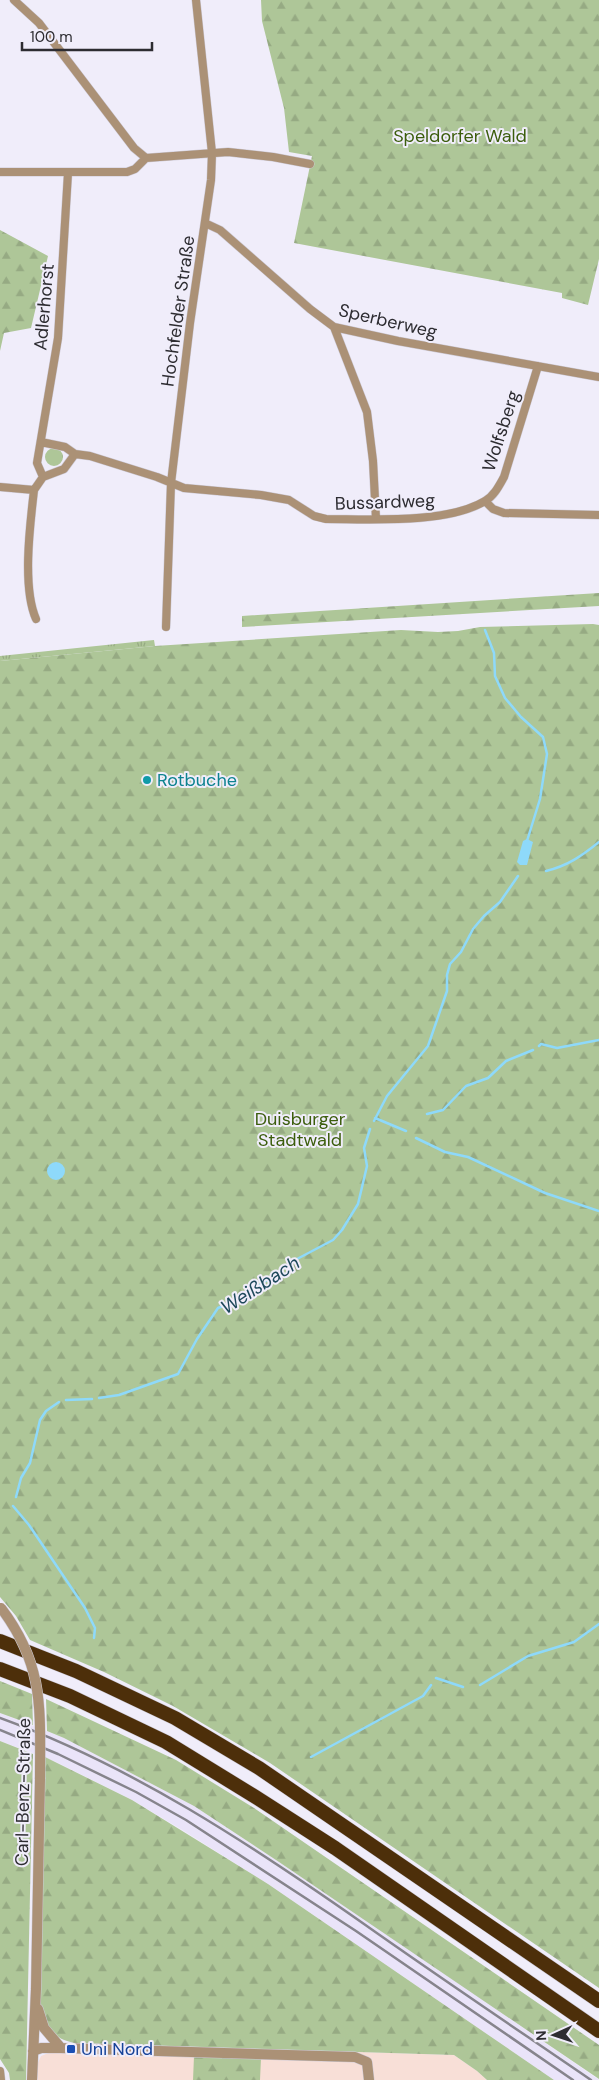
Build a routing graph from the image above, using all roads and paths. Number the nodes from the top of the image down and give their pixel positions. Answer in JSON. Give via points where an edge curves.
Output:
{"nodes":[{"id":1,"x":14,"y":0,"type":"edge"},
{"id":2,"x":196,"y":0,"type":"edge"},
{"id":3,"x":212,"y":153,"type":"junction"},
{"id":4,"x":146,"y":158,"type":"junction"},
{"id":5,"x":310,"y":164,"type":"dead end"},
{"id":6,"x":0,"y":172,"type":"edge"},
{"id":7,"x":68,"y":173,"type":"junction"},
{"id":8,"x":205,"y":223,"type":"junction"},
{"id":9,"x":334,"y":327,"type":"junction"},
{"id":10,"x":538,"y":366,"type":"junction"},
{"id":11,"x":599,"y":378,"type":"edge"},
{"id":12,"x":41,"y":442,"type":"junction"},
{"id":13,"x":75,"y":454,"type":"junction"},
{"id":14,"x":42,"y":477,"type":"junction"},
{"id":15,"x":171,"y":483,"type":"junction"},
{"id":16,"x":0,"y":487,"type":"edge"},
{"id":17,"x":34,"y":490,"type":"junction"},
{"id":18,"x":485,"y":501,"type":"junction"},
{"id":19,"x":599,"y":514,"type":"edge"},
{"id":20,"x":376,"y":519,"type":"junction"},
{"id":21,"x":36,"y":620,"type":"dead end"},
{"id":22,"x":166,"y":627,"type":"dead end"},
{"id":23,"x":1,"y":1607,"type":"edge"},
{"id":24,"x":0,"y":1642,"type":"edge"},
{"id":25,"x":0,"y":1669,"type":"edge"},
{"id":26,"x":36,"y":1988,"type":"junction"},
{"id":27,"x":599,"y":2001,"type":"edge"},
{"id":28,"x":599,"y":2031,"type":"edge"},
{"id":29,"x":61,"y":2048,"type":"junction"},
{"id":30,"x":33,"y":2050,"type":"junction"},
{"id":31,"x":0,"y":2071,"type":"edge"},
{"id":32,"x":2,"y":2080,"type":"edge"},
{"id":33,"x":32,"y":2080,"type":"edge"},
{"id":34,"x":368,"y":2080,"type":"edge"}],
"edges":[{"from":1,"to":4,"type":"street","via":[[38,23],[134,148]]},
{"from":2,"to":3,"type":"street","name":"Hochfelder Straße"},
{"from":3,"to":4,"type":"street"},
{"from":3,"to":5,"type":"street","via":[[237,153]]},
{"from":3,"to":8,"type":"street","name":"Hochfelder Straße"},
{"from":4,"to":7,"type":"street","via":[[128,172]]},
{"from":6,"to":7,"type":"street"},
{"from":7,"to":12,"type":"street","name":"Adlerhorst","via":[[58,338]]},
{"from":8,"to":9,"type":"street","name":"Sperberweg","via":[[220,230]]},
{"from":8,"to":15,"type":"street","name":"Hochfelder Straße"},
{"from":9,"to":10,"type":"street","name":"Sperberweg"},
{"from":9,"to":20,"type":"street","via":[[368,412]]},
{"from":10,"to":11,"type":"street","name":"Sperberweg"},
{"from":10,"to":18,"type":"street","name":"Wolfsberg","via":[[504,478]]},
{"from":12,"to":13,"type":"street","name":"Bussardweg","via":[[65,447]]},
{"from":12,"to":14,"type":"street","name":"Adlerhorst","via":[[37,463]]},
{"from":13,"to":14,"type":"street","via":[[64,468]]},
{"from":13,"to":15,"type":"street","name":"Bussardweg"},
{"from":14,"to":17,"type":"street"},
{"from":15,"to":20,"type":"street","name":"Bussardweg","via":[[184,488],[289,500],[326,520]]},
{"from":15,"to":22,"type":"street","name":"Hochfelder Straße"},
{"from":16,"to":17,"type":"street"},
{"from":17,"to":21,"type":"street","via":[[29,563],[31,607]]},
{"from":18,"to":19,"type":"street","via":[[504,514]]},
{"from":18,"to":20,"type":"street","name":"Bussardweg","via":[[447,514]]},
{"from":23,"to":26,"type":"street","name":"Carl-Benz-Straße","bridge":true,"via":[[26,1648],[37,1681],[41,1729]]},
{"from":24,"to":27,"type":"highway","via":[[76,1671],[175,1718],[259,1768]]},
{"from":25,"to":28,"type":"highway","via":[[70,1696],[174,1747],[335,1848]]},
{"from":26,"to":29,"type":"street","name":"Carl-Benz-Straße","via":[[42,2024]]},
{"from":26,"to":30,"type":"street","name":"Carl-Benz-Straße"},
{"from":29,"to":30,"type":"street"},
{"from":29,"to":34,"type":"street","via":[[355,2057],[368,2064]]},
{"from":30,"to":33,"type":"street","name":"Carl-Benz-Straße"},
{"from":31,"to":32,"type":"street"}]}
